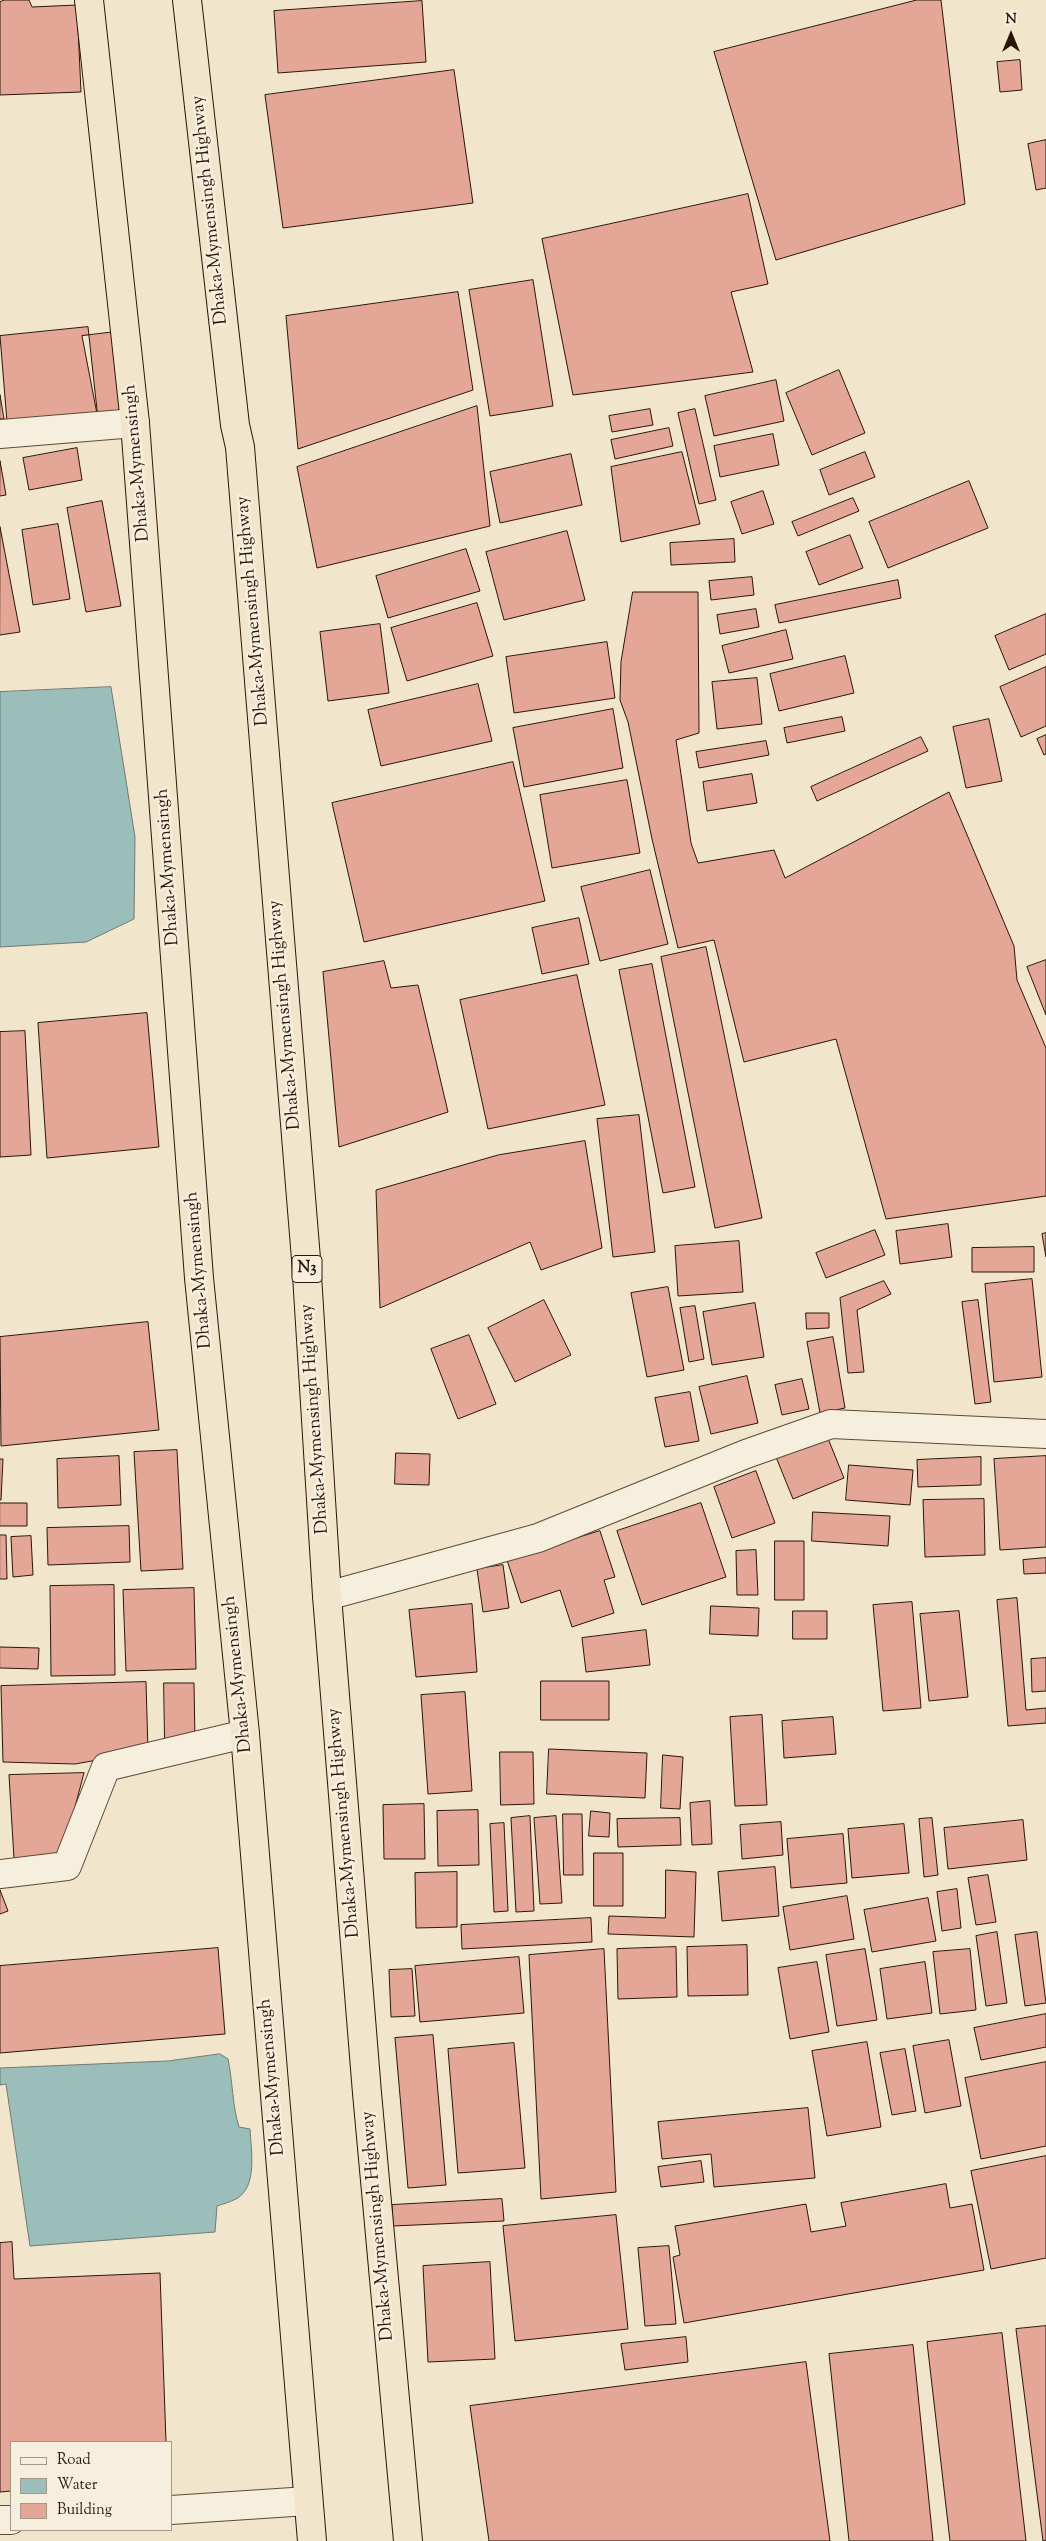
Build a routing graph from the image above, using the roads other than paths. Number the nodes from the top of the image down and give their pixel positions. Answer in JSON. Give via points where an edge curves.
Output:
{"nodes":[{"id":1,"x":89,"y":0,"type":"edge"},
{"id":2,"x":187,"y":0,"type":"edge"},
{"id":3,"x":135,"y":422,"type":"junction"},
{"id":4,"x":0,"y":434,"type":"edge"},
{"id":5,"x":1046,"y":1434,"type":"edge"},
{"id":6,"x":327,"y":1596,"type":"junction"},
{"id":7,"x":245,"y":1734,"type":"junction"},
{"id":8,"x":0,"y":1874,"type":"edge"},
{"id":9,"x":308,"y":2501,"type":"junction"},
{"id":10,"x":172,"y":2510,"type":"edge"},
{"id":11,"x":312,"y":2541,"type":"edge"},
{"id":12,"x":408,"y":2541,"type":"edge"}],
"edges":[{"from":1,"to":3,"type":"highway","name":"Dhaka-Mymensingh"},
{"from":2,"to":6,"type":"highway","name":"Dhaka-Mymensingh Highway","number":"N3","via":[[240,447],[305,1249]]},
{"from":3,"to":4,"type":"street"},
{"from":3,"to":7,"type":"highway","name":"Dhaka-Mymensingh","via":[[199,1278]]},
{"from":5,"to":6,"type":"street","via":[[831,1424],[746,1454],[538,1538]]},
{"from":6,"to":12,"type":"highway","name":"Dhaka-Mymensingh Highway","number":"N3","via":[[367,2093]]},
{"from":7,"to":8,"type":"street","via":[[106,1767],[68,1866]]},
{"from":7,"to":9,"type":"highway","name":"Dhaka-Mymensingh"},
{"from":9,"to":10,"type":"street"},
{"from":9,"to":11,"type":"highway","name":"Dhaka-Mymensingh"}]}
